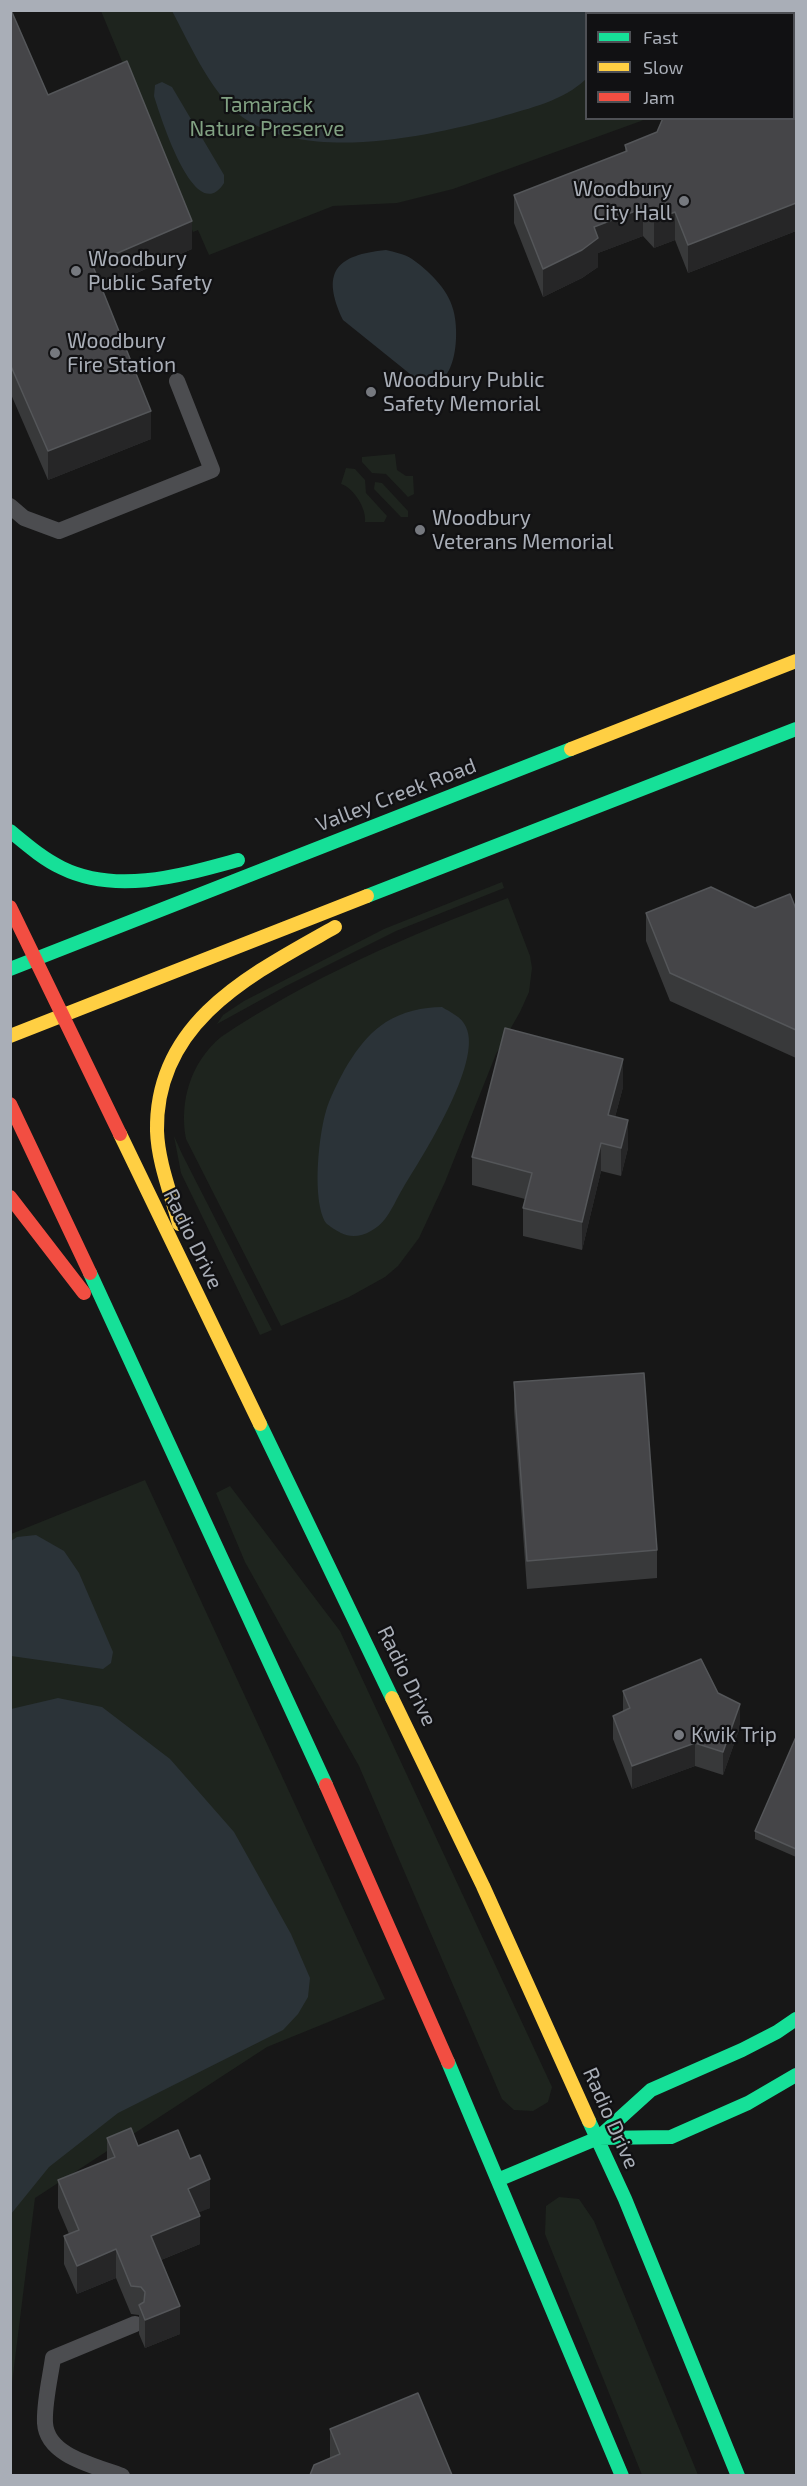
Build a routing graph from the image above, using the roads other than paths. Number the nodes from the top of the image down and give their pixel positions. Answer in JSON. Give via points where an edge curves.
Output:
{"nodes":[{"id":1,"x":177,"y":381,"type":"dead end"},
{"id":2,"x":10,"y":506,"type":"edge"},
{"id":3,"x":796,"y":661,"type":"edge"},
{"id":4,"x":796,"y":729,"type":"edge"},
{"id":5,"x":405,"y":814,"type":"junction"},
{"id":6,"x":10,"y":831,"type":"edge"},
{"id":7,"x":277,"y":849,"type":"dead end"},
{"id":8,"x":254,"y":855,"type":"dead end"},
{"id":9,"x":427,"y":873,"type":"junction"},
{"id":10,"x":10,"y":907,"type":"edge"},
{"id":11,"x":35,"y":959,"type":"junction"},
{"id":12,"x":10,"y":969,"type":"edge"},
{"id":13,"x":62,"y":1016,"type":"junction"},
{"id":14,"x":10,"y":1036,"type":"edge"},
{"id":15,"x":10,"y":1104,"type":"edge"},
{"id":16,"x":10,"y":1197,"type":"edge"},
{"id":17,"x":203,"y":1309,"type":"junction"},
{"id":18,"x":123,"y":1343,"type":"junction"},
{"id":19,"x":796,"y":2019,"type":"edge"},
{"id":20,"x":796,"y":2074,"type":"edge"},
{"id":21,"x":598,"y":2138,"type":"junction"},
{"id":22,"x":500,"y":2179,"type":"junction"},
{"id":23,"x":135,"y":2324,"type":"dead end"},
{"id":24,"x":122,"y":2475,"type":"edge"},
{"id":25,"x":622,"y":2475,"type":"edge"},
{"id":26,"x":738,"y":2475,"type":"edge"}],
"edges":[{"from":1,"to":2,"type":"lane","via":[[212,470],[59,531],[24,518]]},
{"from":3,"to":5,"type":"main road","name":"Valley Creek Road"},
{"from":4,"to":9,"type":"main road"},
{"from":5,"to":7,"type":"main road"},
{"from":5,"to":11,"type":"main road","name":"Valley Creek Road"},
{"from":6,"to":8,"type":"main road","via":[[59,865],[107,881],[162,880]]},
{"from":9,"to":13,"type":"main road"},
{"from":9,"to":17,"type":"main road","via":[[257,972],[215,1003],[184,1037],[166,1072],[157,1114],[160,1150]]},
{"from":10,"to":11,"type":"main road","name":"Radio Drive"},
{"from":11,"to":12,"type":"main road","name":"Valley Creek Road"},
{"from":11,"to":13,"type":"main road","name":"Radio Drive"},
{"from":13,"to":14,"type":"main road"},
{"from":13,"to":17,"type":"main road","name":"Radio Drive"},
{"from":15,"to":18,"type":"main road"},
{"from":16,"to":18,"type":"main road"},
{"from":17,"to":21,"type":"main road","name":"Radio Drive","via":[[425,1762]]},
{"from":18,"to":22,"type":"main road","via":[[321,1771]]},
{"from":19,"to":21,"type":"main road","via":[[741,2050],[651,2090]]},
{"from":20,"to":21,"type":"main road","via":[[748,2103],[671,2137]]},
{"from":21,"to":22,"type":"main road"},
{"from":21,"to":26,"type":"main road","name":"Radio Drive"},
{"from":22,"to":25,"type":"main road"},
{"from":23,"to":24,"type":"lane","via":[[53,2358],[45,2425],[58,2448],[70,2456]]}]}
